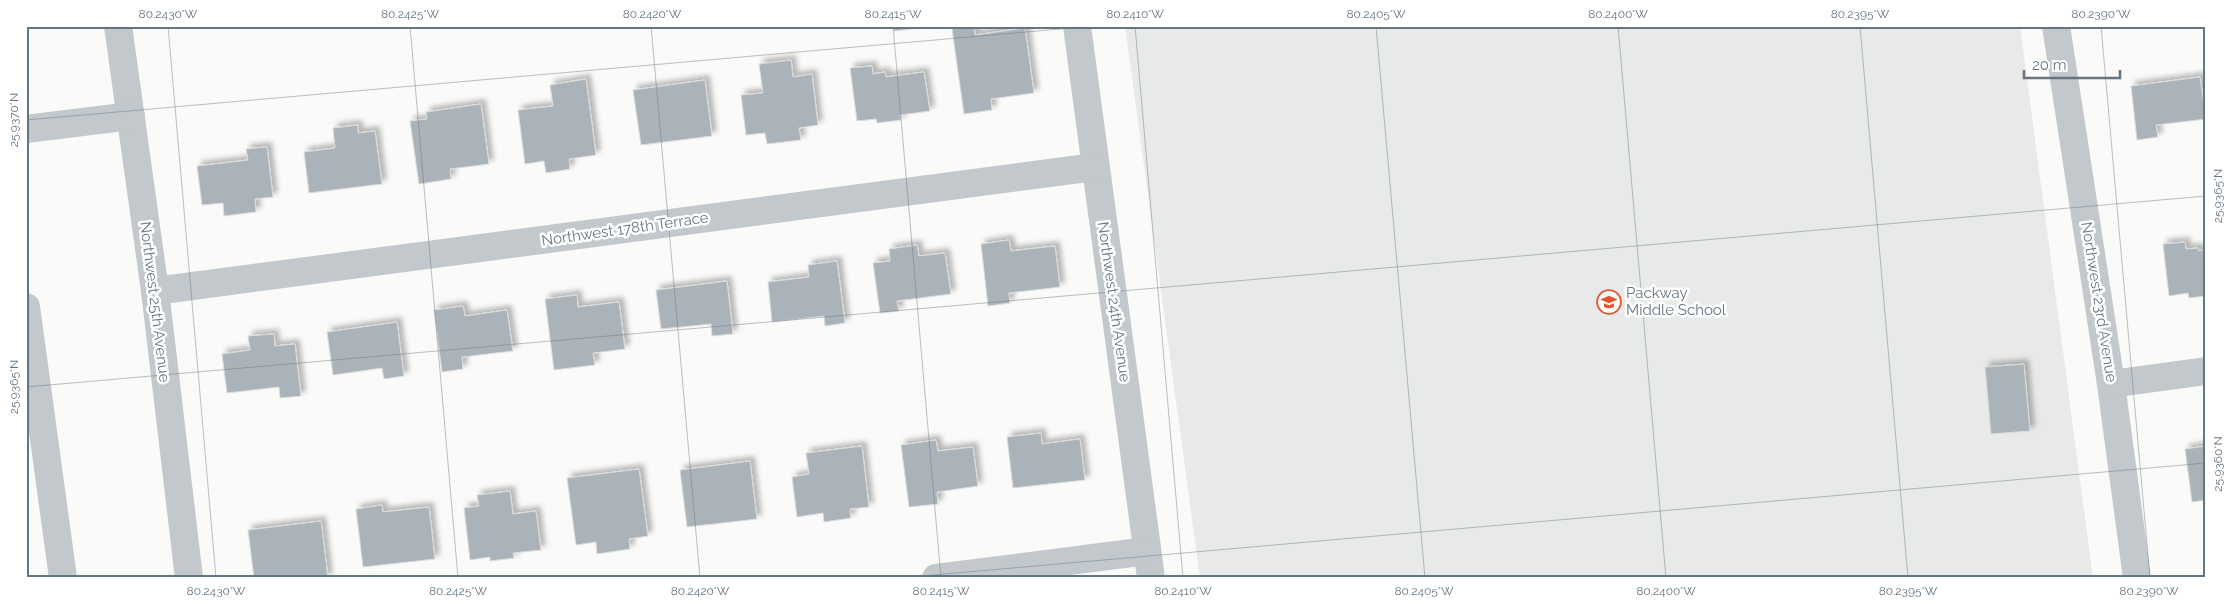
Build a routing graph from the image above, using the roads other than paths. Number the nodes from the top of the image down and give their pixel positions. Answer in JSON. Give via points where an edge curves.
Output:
{"nodes":[{"id":1,"x":118,"y":26,"type":"edge"},
{"id":2,"x":1077,"y":26,"type":"edge"},
{"id":3,"x":2056,"y":26,"type":"edge"},
{"id":4,"x":131,"y":116,"type":"junction"},
{"id":5,"x":26,"y":129,"type":"edge"},
{"id":6,"x":1095,"y":167,"type":"junction"},
{"id":7,"x":155,"y":291,"type":"junction"},
{"id":8,"x":26,"y":307,"type":"edge"},
{"id":9,"x":2206,"y":371,"type":"edge"},
{"id":10,"x":2111,"y":384,"type":"junction"},
{"id":11,"x":1147,"y":551,"type":"junction"},
{"id":12,"x":63,"y":578,"type":"edge"},
{"id":13,"x":189,"y":578,"type":"edge"},
{"id":14,"x":936,"y":578,"type":"edge"},
{"id":15,"x":1151,"y":578,"type":"edge"},
{"id":16,"x":2137,"y":578,"type":"edge"}],
"edges":[{"from":1,"to":4,"type":"street","name":"Northwest 25th Avenue"},
{"from":2,"to":6,"type":"street","name":"Northwest 24th Avenue"},
{"from":3,"to":10,"type":"street","name":"Northwest 23rd Avenue"},
{"from":4,"to":5,"type":"street"},
{"from":4,"to":7,"type":"street","name":"Northwest 25th Avenue"},
{"from":6,"to":7,"type":"street","name":"Northwest 178th Terrace"},
{"from":6,"to":11,"type":"street","name":"Northwest 24th Avenue"},
{"from":7,"to":13,"type":"street","name":"Northwest 25th Avenue"},
{"from":8,"to":12,"type":"street"},
{"from":9,"to":10,"type":"street"},
{"from":10,"to":16,"type":"street","name":"Northwest 23rd Avenue"},
{"from":11,"to":14,"type":"street"},
{"from":11,"to":15,"type":"street","name":"Northwest 24th Avenue"}]}
